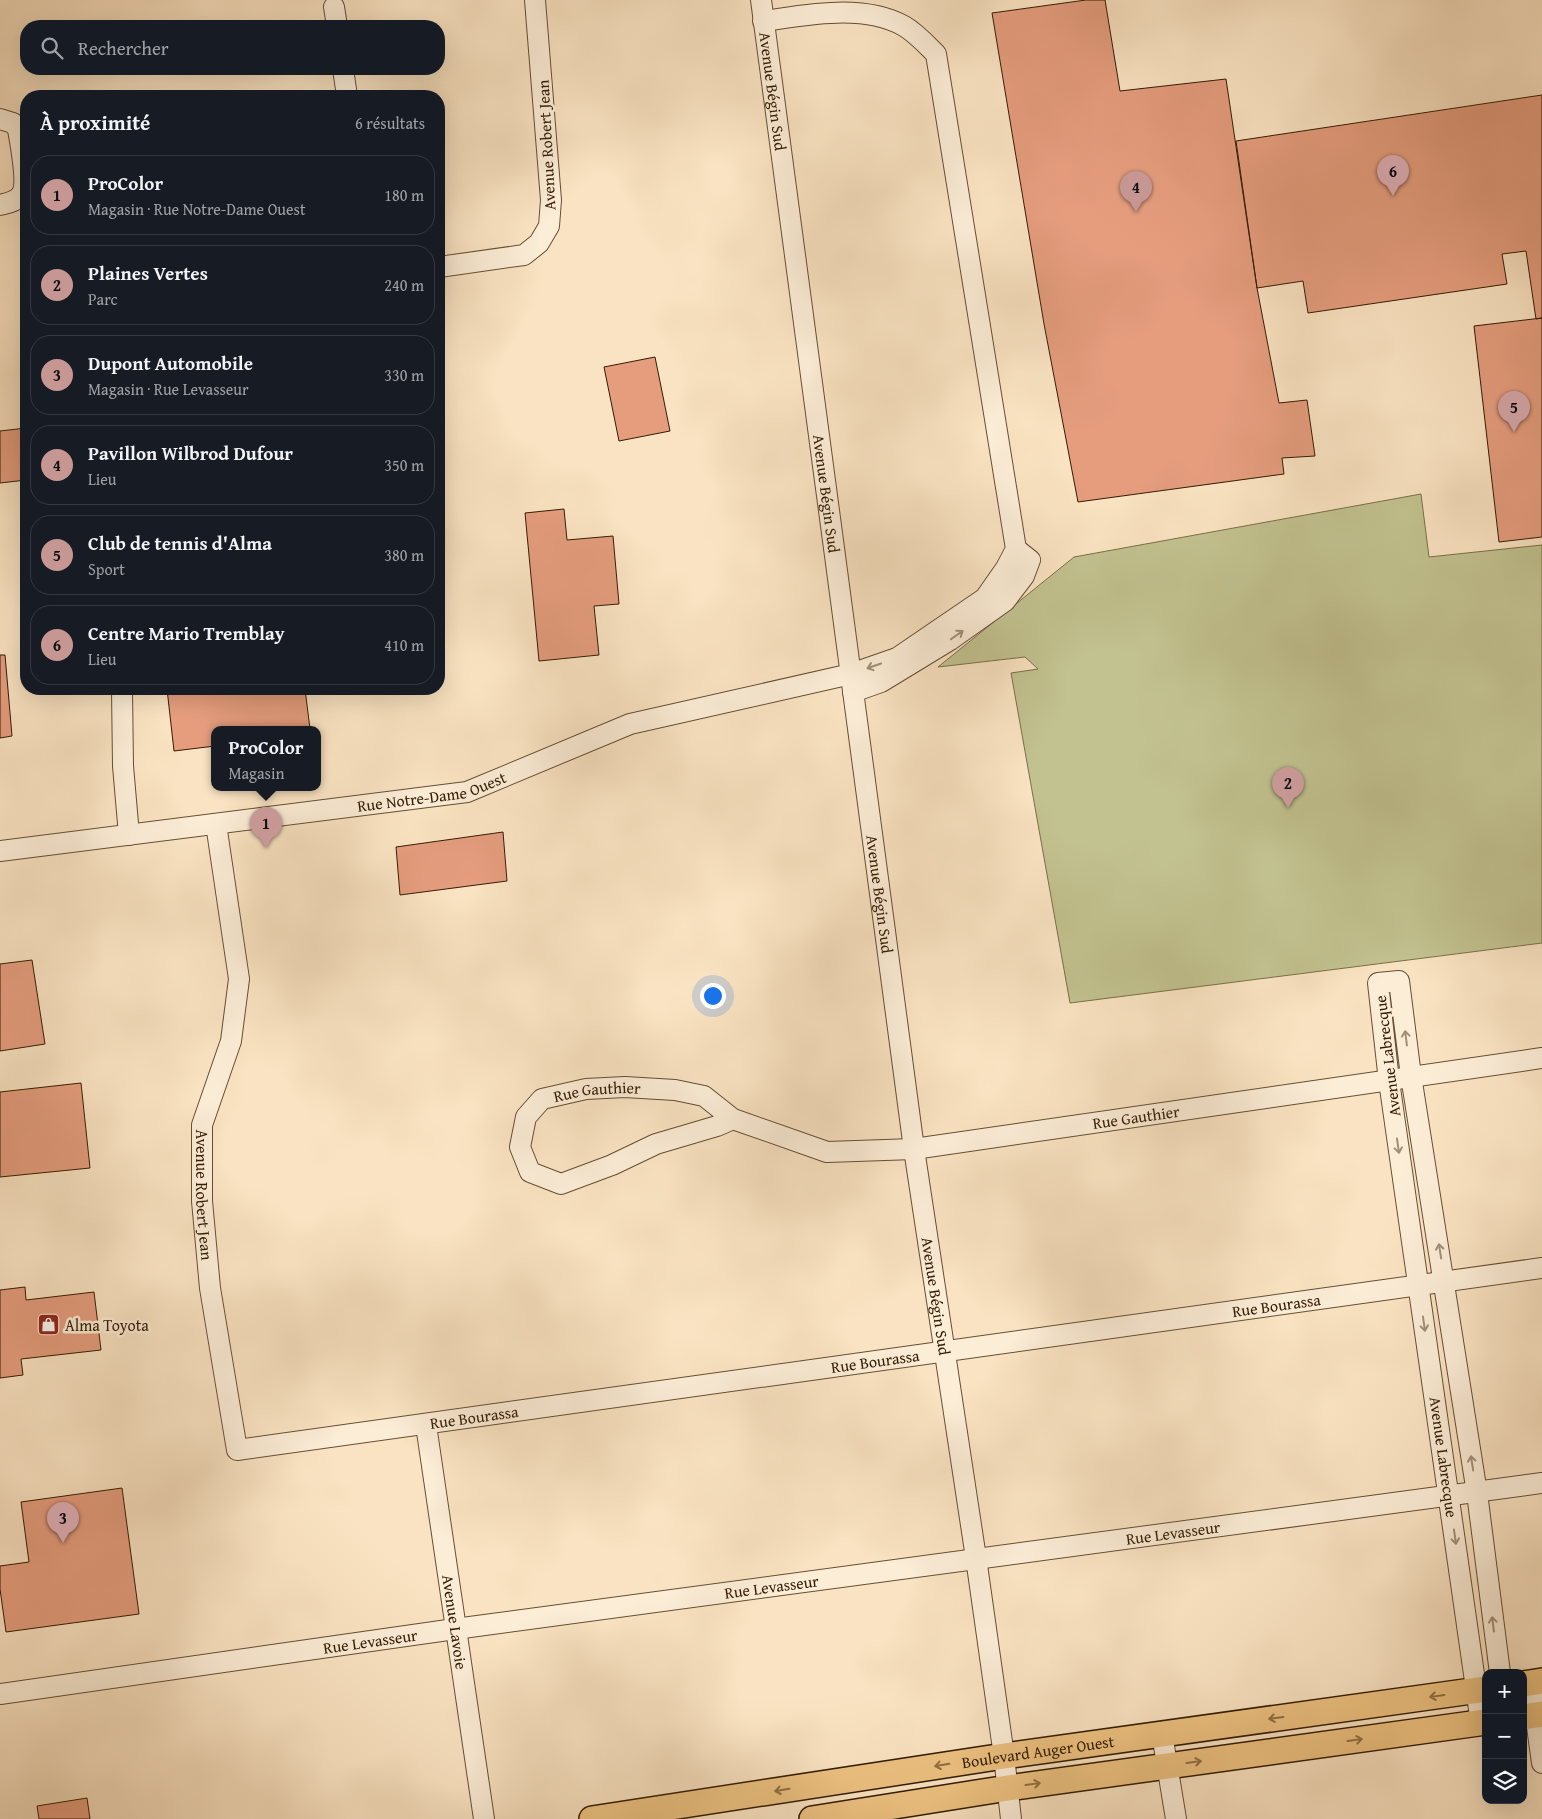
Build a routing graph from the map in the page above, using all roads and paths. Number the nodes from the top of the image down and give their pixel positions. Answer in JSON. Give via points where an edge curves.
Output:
{"nodes":[{"id":1,"x":535,"y":0,"type":"edge"},
{"id":2,"x":761,"y":0,"type":"edge"},
{"id":3,"x":762,"y":21,"type":"junction"},
{"id":4,"x":344,"y":75,"type":"edge"},
{"id":5,"x":346,"y":90,"type":"edge"},
{"id":6,"x":0,"y":119,"type":"edge"},
{"id":7,"x":20,"y":145,"type":"edge"},
{"id":8,"x":20,"y":197,"type":"edge"},
{"id":9,"x":0,"y":204,"type":"edge"},
{"id":10,"x":445,"y":266,"type":"edge"},
{"id":11,"x":852,"y":683,"type":"junction"},
{"id":12,"x":122,"y":695,"type":"edge"},
{"id":13,"x":216,"y":824,"type":"junction"},
{"id":14,"x":129,"y":834,"type":"junction"},
{"id":15,"x":0,"y":851,"type":"edge"},
{"id":16,"x":1542,"y":1058,"type":"edge"},
{"id":17,"x":1411,"y":1076,"type":"junction"},
{"id":18,"x":1389,"y":1081,"type":"junction"},
{"id":19,"x":733,"y":1119,"type":"junction"},
{"id":20,"x":914,"y":1149,"type":"junction"},
{"id":21,"x":1542,"y":1268,"type":"edge"},
{"id":22,"x":1445,"y":1282,"type":"junction"},
{"id":23,"x":1418,"y":1285,"type":"junction"},
{"id":24,"x":944,"y":1350,"type":"junction"},
{"id":25,"x":426,"y":1425,"type":"junction"},
{"id":26,"x":237,"y":1450,"type":"joint"},
{"id":27,"x":1542,"y":1483,"type":"edge"},
{"id":28,"x":1477,"y":1492,"type":"junction"},
{"id":29,"x":1450,"y":1496,"type":"junction"},
{"id":30,"x":976,"y":1558,"type":"junction"},
{"id":31,"x":455,"y":1629,"type":"junction"},
{"id":32,"x":1499,"y":1669,"type":"edge"},
{"id":33,"x":1532,"y":1683,"type":"edge"},
{"id":34,"x":1481,"y":1690,"type":"edge"},
{"id":35,"x":0,"y":1694,"type":"edge"},
{"id":36,"x":1482,"y":1714,"type":"edge"},
{"id":37,"x":1534,"y":1715,"type":"edge"},
{"id":38,"x":1482,"y":1723,"type":"edge"},
{"id":39,"x":1162,"y":1734,"type":"junction"},
{"id":40,"x":1004,"y":1756,"type":"junction"},
{"id":41,"x":1542,"y":1763,"type":"edge"},
{"id":42,"x":1168,"y":1766,"type":"junction"},
{"id":43,"x":1008,"y":1788,"type":"junction"},
{"id":44,"x":484,"y":1819,"type":"edge"},
{"id":45,"x":592,"y":1819,"type":"edge"},
{"id":46,"x":812,"y":1819,"type":"edge"},
{"id":47,"x":1011,"y":1819,"type":"edge"},
{"id":48,"x":1176,"y":1819,"type":"edge"}],
"edges":[{"from":1,"to":10,"type":"street","name":"Avenue Robert Jean","via":[[552,200],[549,226],[539,244],[524,255]]},
{"from":2,"to":3,"type":"street","name":"Avenue Bégin Sud"},
{"from":3,"to":11,"type":"street","name":"Avenue Bégin Sud"},
{"from":3,"to":11,"type":"street","name":"Rue Notre-Dame Ouest","via":[[828,14],[865,14],[886,18],[915,33],[936,54],[1016,549],[1030,560],[1024,576],[1005,601],[950,640],[888,677]]},
{"from":4,"to":5,"type":"street"},
{"from":6,"to":7,"type":"street","via":[[13,122],[18,129]]},
{"from":8,"to":9,"type":"street","via":[[11,203]]},
{"from":11,"to":13,"type":"street","name":"Rue Notre-Dame Ouest","via":[[630,724],[467,792]]},
{"from":11,"to":20,"type":"street","name":"Avenue Bégin Sud"},
{"from":12,"to":14,"type":"street","via":[[122,766]]},
{"from":13,"to":14,"type":"street","name":"Rue Notre-Dame Ouest"},
{"from":13,"to":26,"type":"street","name":"Avenue Robert Jean","via":[[240,979],[232,1041],[202,1125],[202,1201],[210,1288]]},
{"from":14,"to":15,"type":"street","name":"Rue Notre-Dame Ouest"},
{"from":16,"to":17,"type":"street","name":"Rue Gauthier"},
{"from":17,"to":18,"type":"street","name":"Rue Gauthier"},
{"from":17,"to":18,"type":"street","name":"Avenue Labrecque","one_way":true,"via":[[1399,981],[1378,983]]},
{"from":22,"to":17,"type":"street","name":"Avenue Labrecque","one_way":true},
{"from":18,"to":20,"type":"street","name":"Rue Gauthier"},
{"from":18,"to":23,"type":"street","name":"Avenue Labrecque","one_way":true},
{"from":19,"to":19,"type":"street","name":"Rue Gauthier","via":[[704,1096],[675,1090],[586,1089],[542,1099],[526,1117],[520,1147],[530,1172],[561,1184],[656,1144]]},
{"from":19,"to":20,"type":"street","name":"Rue Gauthier","via":[[827,1152]]},
{"from":20,"to":24,"type":"street","name":"Avenue Bégin Sud"},
{"from":21,"to":22,"type":"street","name":"Rue Bourassa"},
{"from":22,"to":23,"type":"street","name":"Rue Bourassa"},
{"from":28,"to":22,"type":"street","name":"Avenue Labrecque","one_way":true},
{"from":23,"to":24,"type":"street","name":"Rue Bourassa"},
{"from":23,"to":29,"type":"street","name":"Avenue Labrecque","one_way":true},
{"from":24,"to":25,"type":"street","name":"Rue Bourassa"},
{"from":24,"to":30,"type":"street","name":"Avenue Bégin Sud"},
{"from":25,"to":26,"type":"street","name":"Rue Bourassa"},
{"from":25,"to":31,"type":"street","name":"Avenue Lavoie"},
{"from":27,"to":28,"type":"street","name":"Rue Levasseur"},
{"from":28,"to":29,"type":"street","name":"Rue Levasseur"},
{"from":32,"to":28,"type":"street","name":"Avenue Labrecque","one_way":true},
{"from":29,"to":30,"type":"street","name":"Rue Levasseur"},
{"from":29,"to":34,"type":"street","name":"Avenue Labrecque","one_way":true},
{"from":30,"to":31,"type":"street","name":"Rue Levasseur"},
{"from":30,"to":40,"type":"street","name":"Avenue Bégin Sud"},
{"from":31,"to":35,"type":"street","name":"Rue Levasseur"},
{"from":31,"to":44,"type":"street","name":"Avenue Lavoie"},
{"from":33,"to":37,"type":"street"},
{"from":34,"to":36,"type":"street","name":"Avenue Labrecque"},
{"from":34,"to":39,"type":"main road","name":"Boulevard Auger Ouest","one_way":true},
{"from":37,"to":41,"type":"street"},
{"from":42,"to":38,"type":"main road","name":"Boulevard Auger Ouest","one_way":true},
{"from":39,"to":40,"type":"main road","name":"Boulevard Auger Ouest"},
{"from":39,"to":42,"type":"street"},
{"from":40,"to":43,"type":"street","name":"Avenue Bégin Sud"},
{"from":40,"to":45,"type":"main road","name":"Boulevard Auger Ouest","one_way":true},
{"from":43,"to":42,"type":"main road","name":"Boulevard Auger Ouest","one_way":true},
{"from":42,"to":48,"type":"street"},
{"from":43,"to":46,"type":"main road","name":"Boulevard Auger Ouest"},
{"from":43,"to":47,"type":"street","name":"Avenue Bégin Sud"}]}
